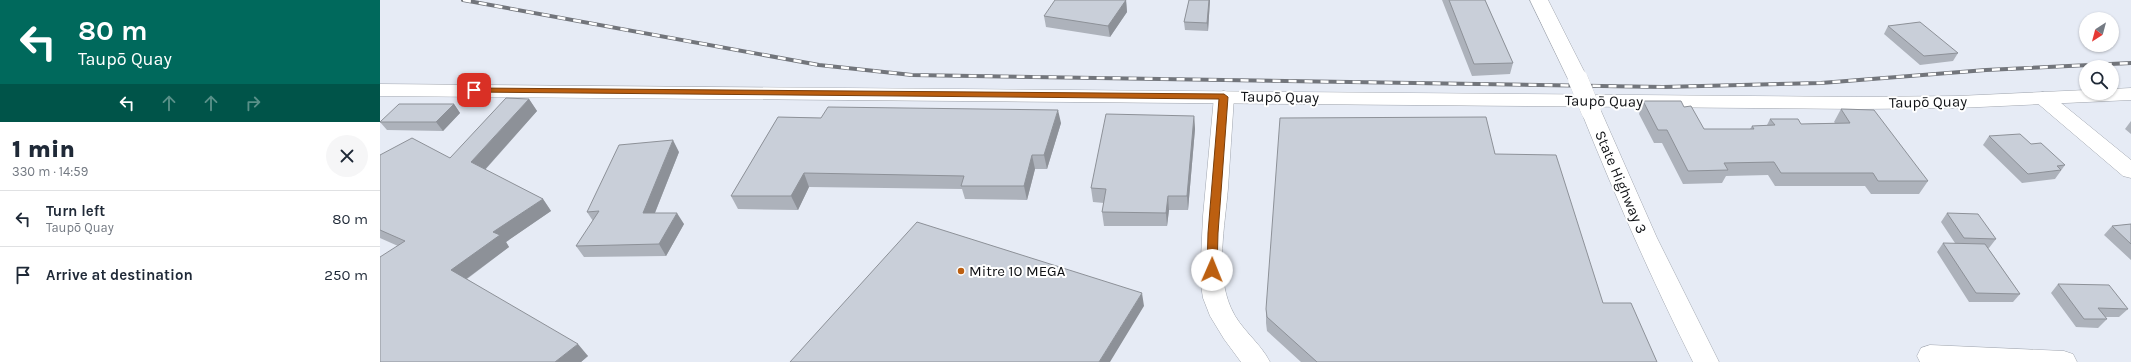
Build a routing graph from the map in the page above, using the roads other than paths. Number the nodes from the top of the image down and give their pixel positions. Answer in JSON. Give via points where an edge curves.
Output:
{"nodes":[{"id":1,"x":1539,"y":0,"type":"edge"},
{"id":2,"x":380,"y":90,"type":"edge"},
{"id":3,"x":2131,"y":94,"type":"edge"},
{"id":4,"x":1224,"y":97,"type":"junction"},
{"id":5,"x":2043,"y":98,"type":"junction"},
{"id":6,"x":2131,"y":171,"type":"edge"},
{"id":7,"x":1930,"y":356,"type":"dead end"},
{"id":8,"x":1257,"y":362,"type":"edge"},
{"id":9,"x":1706,"y":362,"type":"edge"},
{"id":10,"x":2064,"y":362,"type":"edge"}],
"edges":[{"from":1,"to":9,"type":"main road","name":"State Highway 3","bridge":true,"via":[[1578,79],[1625,195],[1667,287]]},
{"from":2,"to":4,"type":"main road","name":"Taupō Quay"},
{"from":3,"to":5,"type":"main road","name":"Taupō Quay"},
{"from":4,"to":5,"type":"main road","name":"Taupō Quay","via":[[1859,104]]},
{"from":4,"to":8,"type":"main road","via":[[1213,233],[1212,282],[1221,314]]},
{"from":5,"to":6,"type":"main road"},
{"from":7,"to":10,"type":"main road"}]}
